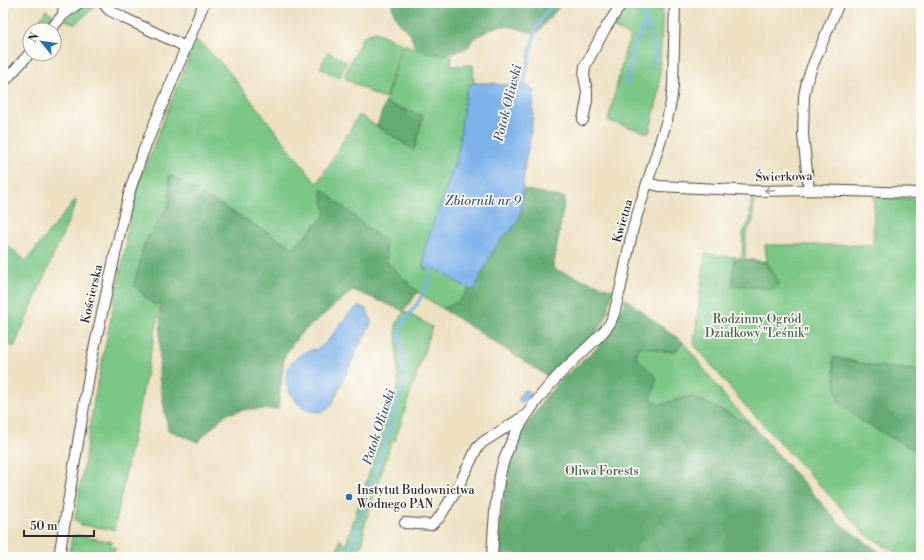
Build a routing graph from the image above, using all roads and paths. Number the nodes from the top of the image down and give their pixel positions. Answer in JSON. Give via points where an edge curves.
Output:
{"nodes":[{"id":1,"x":64,"y":3,"type":"edge"},
{"id":2,"x":79,"y":3,"type":"edge"},
{"id":3,"x":103,"y":3,"type":"edge"},
{"id":4,"x":204,"y":3,"type":"edge"},
{"id":5,"x":622,"y":3,"type":"edge"},
{"id":6,"x":675,"y":3,"type":"edge"},
{"id":7,"x":839,"y":3,"type":"edge"},
{"id":8,"x":63,"y":15,"type":"junction"},
{"id":9,"x":57,"y":22,"type":"edge"},
{"id":10,"x":186,"y":47,"type":"junction"},
{"id":11,"x":22,"y":62,"type":"edge"},
{"id":12,"x":3,"y":83,"type":"edge"},
{"id":13,"x":583,"y":120,"type":"dead end"},
{"id":14,"x":648,"y":183,"type":"junction"},
{"id":15,"x":809,"y":190,"type":"junction"},
{"id":16,"x":921,"y":193,"type":"edge"},
{"id":17,"x":526,"y":415,"type":"junction"},
{"id":18,"x":405,"y":523,"type":"dead end"},
{"id":19,"x":59,"y":557,"type":"edge"},
{"id":20,"x":492,"y":557,"type":"edge"}],
"edges":[{"from":1,"to":8,"type":"street"},
{"from":2,"to":8,"type":"street"},
{"from":3,"to":10,"type":"street","via":[[124,18]]},
{"from":4,"to":10,"type":"street","name":"Kościerska"},
{"from":5,"to":13,"type":"street","via":[[585,66],[587,100]]},
{"from":6,"to":14,"type":"street","name":"Kwietna","via":[[671,102]]},
{"from":7,"to":15,"type":"street","via":[[812,67],[804,96],[803,136]]},
{"from":8,"to":9,"type":"street"},
{"from":10,"to":19,"type":"street","name":"Kościerska","via":[[140,160],[125,210],[92,358]]},
{"from":11,"to":12,"type":"street"},
{"from":15,"to":14,"type":"street","name":"Świerkowa","one_way":true,"via":[[725,190]]},
{"from":14,"to":17,"type":"street","name":"Kwietna","via":[[633,228],[622,286],[610,323],[557,377]]},
{"from":15,"to":16,"type":"street","name":"Świerkowa"},
{"from":17,"to":18,"type":"street","name":"Kwietna","via":[[477,448],[456,491],[439,518],[431,525]]},
{"from":17,"to":20,"type":"street","name":"Kwietna","via":[[511,443],[499,479]]}]}
